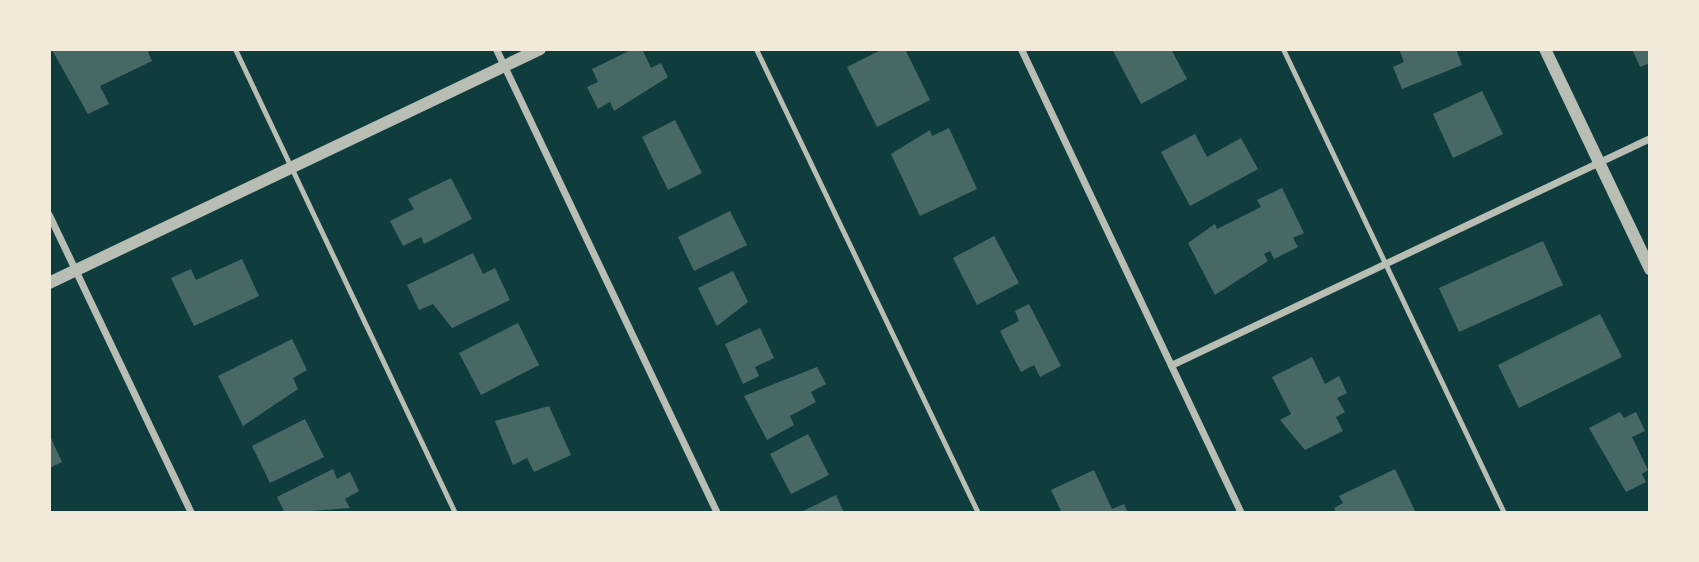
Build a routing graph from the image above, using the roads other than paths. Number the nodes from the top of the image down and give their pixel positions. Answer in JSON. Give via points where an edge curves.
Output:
{"nodes":[{"id":1,"x":235,"y":49,"type":"edge"},
{"id":2,"x":496,"y":49,"type":"edge"},
{"id":3,"x":540,"y":49,"type":"edge"},
{"id":4,"x":756,"y":49,"type":"edge"},
{"id":5,"x":1021,"y":49,"type":"edge"},
{"id":6,"x":1283,"y":49,"type":"edge"},
{"id":7,"x":1545,"y":49,"type":"edge"},
{"id":8,"x":504,"y":66,"type":"junction"},
{"id":9,"x":1650,"y":138,"type":"edge"},
{"id":10,"x":1599,"y":162,"type":"junction"},
{"id":11,"x":292,"y":166,"type":"junction"},
{"id":12,"x":49,"y":215,"type":"edge"},
{"id":13,"x":1384,"y":263,"type":"junction"},
{"id":14,"x":1650,"y":269,"type":"edge"},
{"id":15,"x":75,"y":270,"type":"junction"},
{"id":16,"x":49,"y":283,"type":"edge"},
{"id":17,"x":1171,"y":365,"type":"junction"},
{"id":18,"x":191,"y":513,"type":"edge"},
{"id":19,"x":455,"y":513,"type":"edge"},
{"id":20,"x":717,"y":513,"type":"edge"},
{"id":21,"x":978,"y":513,"type":"edge"},
{"id":22,"x":1241,"y":513,"type":"edge"},
{"id":23,"x":1504,"y":513,"type":"edge"}],
"edges":[{"from":1,"to":11,"type":"lane"},
{"from":2,"to":8,"type":"street"},
{"from":3,"to":8,"type":"street"},
{"from":4,"to":21,"type":"lane"},
{"from":5,"to":17,"type":"street"},
{"from":6,"to":13,"type":"lane"},
{"from":7,"to":10,"type":"street"},
{"from":8,"to":11,"type":"street"},
{"from":8,"to":20,"type":"street"},
{"from":9,"to":10,"type":"street"},
{"from":10,"to":13,"type":"street"},
{"from":10,"to":14,"type":"street"},
{"from":11,"to":15,"type":"street"},
{"from":11,"to":19,"type":"lane"},
{"from":12,"to":15,"type":"street"},
{"from":13,"to":17,"type":"street"},
{"from":13,"to":23,"type":"lane"},
{"from":15,"to":16,"type":"street"},
{"from":15,"to":18,"type":"street"},
{"from":17,"to":22,"type":"street"}]}
